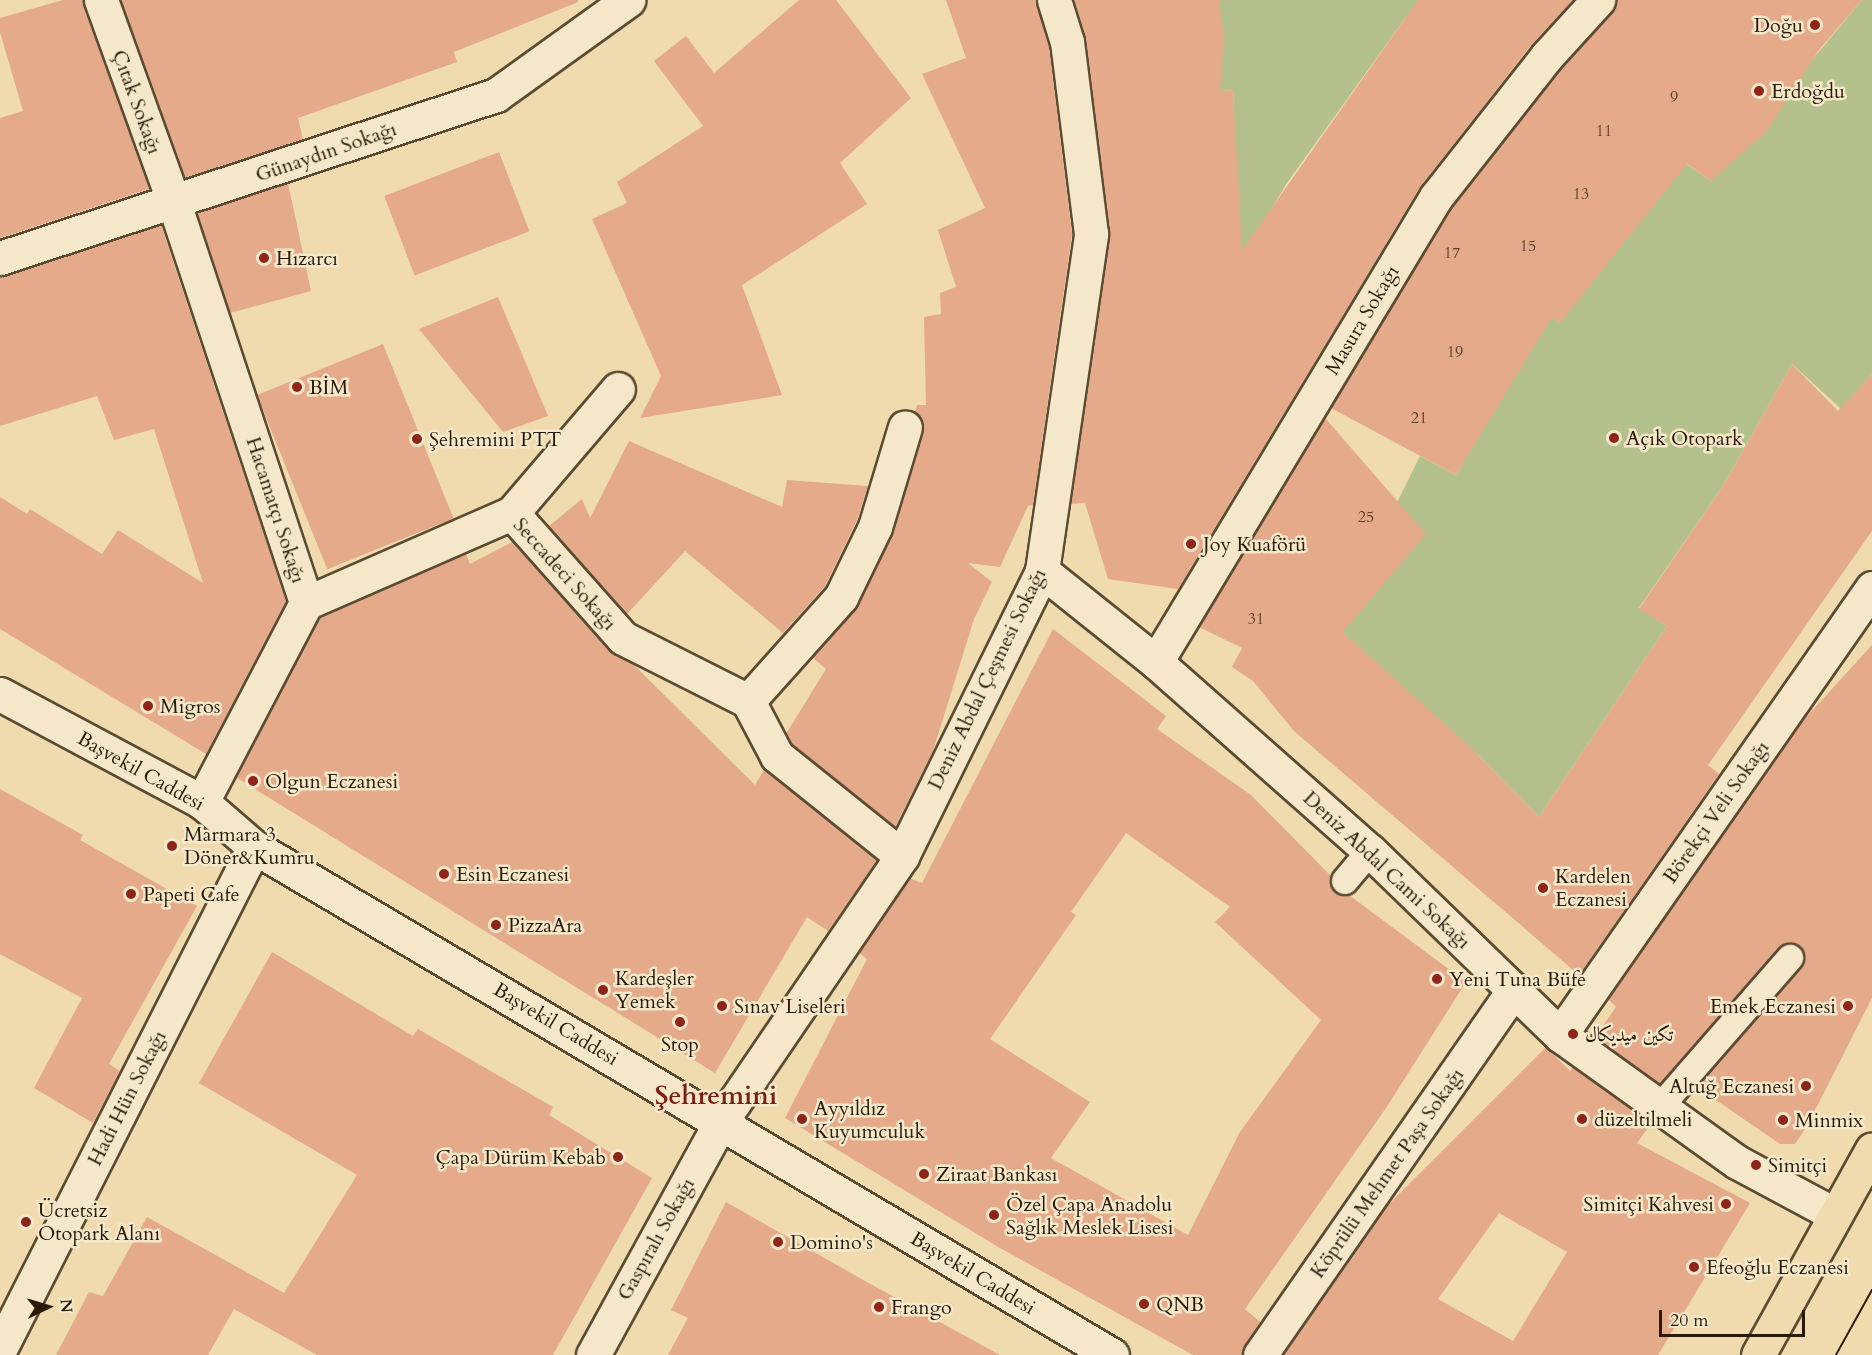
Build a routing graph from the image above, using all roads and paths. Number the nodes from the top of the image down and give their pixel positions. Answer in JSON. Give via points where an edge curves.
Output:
{"nodes":[{"id":1,"x":101,"y":0,"type":"edge"},
{"id":2,"x":628,"y":0,"type":"edge"},
{"id":3,"x":1054,"y":0,"type":"edge"},
{"id":4,"x":1598,"y":0,"type":"edge"},
{"id":5,"x":174,"y":203,"type":"junction"},
{"id":6,"x":0,"y":258,"type":"edge"},
{"id":7,"x":618,"y":389,"type":"dead end"},
{"id":8,"x":905,"y":426,"type":"dead end"},
{"id":9,"x":512,"y":513,"type":"junction"},
{"id":10,"x":1042,"y":571,"type":"junction"},
{"id":11,"x":1872,"y":588,"type":"edge"},
{"id":12,"x":306,"y":603,"type":"junction"},
{"id":13,"x":1156,"y":662,"type":"junction"},
{"id":14,"x":0,"y":694,"type":"edge"},
{"id":15,"x":748,"y":700,"type":"junction"},
{"id":16,"x":202,"y":802,"type":"junction"},
{"id":17,"x":254,"y":847,"type":"junction"},
{"id":18,"x":1370,"y":850,"type":"junction"},
{"id":19,"x":902,"y":856,"type":"junction"},
{"id":20,"x":1345,"y":881,"type":"dead end"},
{"id":21,"x":1790,"y":958,"type":"dead end"},
{"id":22,"x":1514,"y":990,"type":"junction"},
{"id":23,"x":1560,"y":1035,"type":"junction"},
{"id":24,"x":1660,"y":1107,"type":"junction"},
{"id":25,"x":720,"y":1123,"type":"junction"},
{"id":26,"x":1872,"y":1149,"type":"edge"},
{"id":27,"x":1834,"y":1214,"type":"junction"},
{"id":28,"x":0,"y":1349,"type":"edge"},
{"id":29,"x":593,"y":1355,"type":"edge"},
{"id":30,"x":1112,"y":1355,"type":"edge"},
{"id":31,"x":1260,"y":1355,"type":"edge"},
{"id":32,"x":1758,"y":1355,"type":"edge"}],
"edges":[{"from":1,"to":5,"type":"street","name":"Çıtak Sokağı"},
{"from":2,"to":5,"type":"street","name":"Günaydın Sokağı","via":[[496,95]]},
{"from":3,"to":10,"type":"street","name":"Deniz Abdal Çeşmesi Sokağı","via":[[1067,42],[1091,234]]},
{"from":4,"to":13,"type":"street","name":"Masura Sokağı","via":[[1547,56],[1436,196]]},
{"from":5,"to":6,"type":"street","name":"Günaydın Sokağı"},
{"from":5,"to":12,"type":"street","name":"Hacamatçı Sokağı"},
{"from":7,"to":9,"type":"street"},
{"from":8,"to":15,"type":"street","via":[[875,527],[841,597]]},
{"from":9,"to":12,"type":"street","name":"Seccadeci Sokağı"},
{"from":9,"to":15,"type":"street","name":"Seccadeci Sokağı","via":[[623,638]]},
{"from":10,"to":13,"type":"street","name":"Deniz Abdal Cami Sokağı"},
{"from":10,"to":19,"type":"street","name":"Deniz Abdal Çeşmesi Sokağı"},
{"from":11,"to":23,"type":"street","name":"Börekçi Veli Sokağı"},
{"from":12,"to":16,"type":"street","name":"Hacamatçı Sokağı"},
{"from":13,"to":18,"type":"street","name":"Deniz Abdal Cami Sokağı"},
{"from":14,"to":16,"type":"street","name":"Başvekil Caddesi"},
{"from":15,"to":19,"type":"street","via":[[777,756]]},
{"from":16,"to":17,"type":"street","name":"Başvekil Caddesi"},
{"from":17,"to":25,"type":"street","name":"Başvekil Caddesi"},
{"from":17,"to":28,"type":"street","name":"Hadi Hün Sokağı"},
{"from":18,"to":20,"type":"lane"},
{"from":18,"to":22,"type":"street","name":"Deniz Abdal Cami Sokağı"},
{"from":19,"to":25,"type":"street","name":"Deniz Abdal Çeşmesi Sokağı"},
{"from":21,"to":24,"type":"lane"},
{"from":22,"to":23,"type":"street","name":"Deniz Abdal Cami Sokağı"},
{"from":22,"to":31,"type":"street","name":"Köprülü Mehmet Paşa Sokağı"},
{"from":23,"to":24,"type":"street","name":"Deniz Abdal Cami Sokağı"},
{"from":24,"to":27,"type":"street","name":"Deniz Abdal Cami Sokağı","via":[[1737,1162]]},
{"from":25,"to":29,"type":"street","name":"Gaspıralı Sokağı"},
{"from":25,"to":30,"type":"street","name":"Başvekil Caddesi"},
{"from":26,"to":27,"type":"main road"},
{"from":27,"to":32,"type":"main road"}]}
